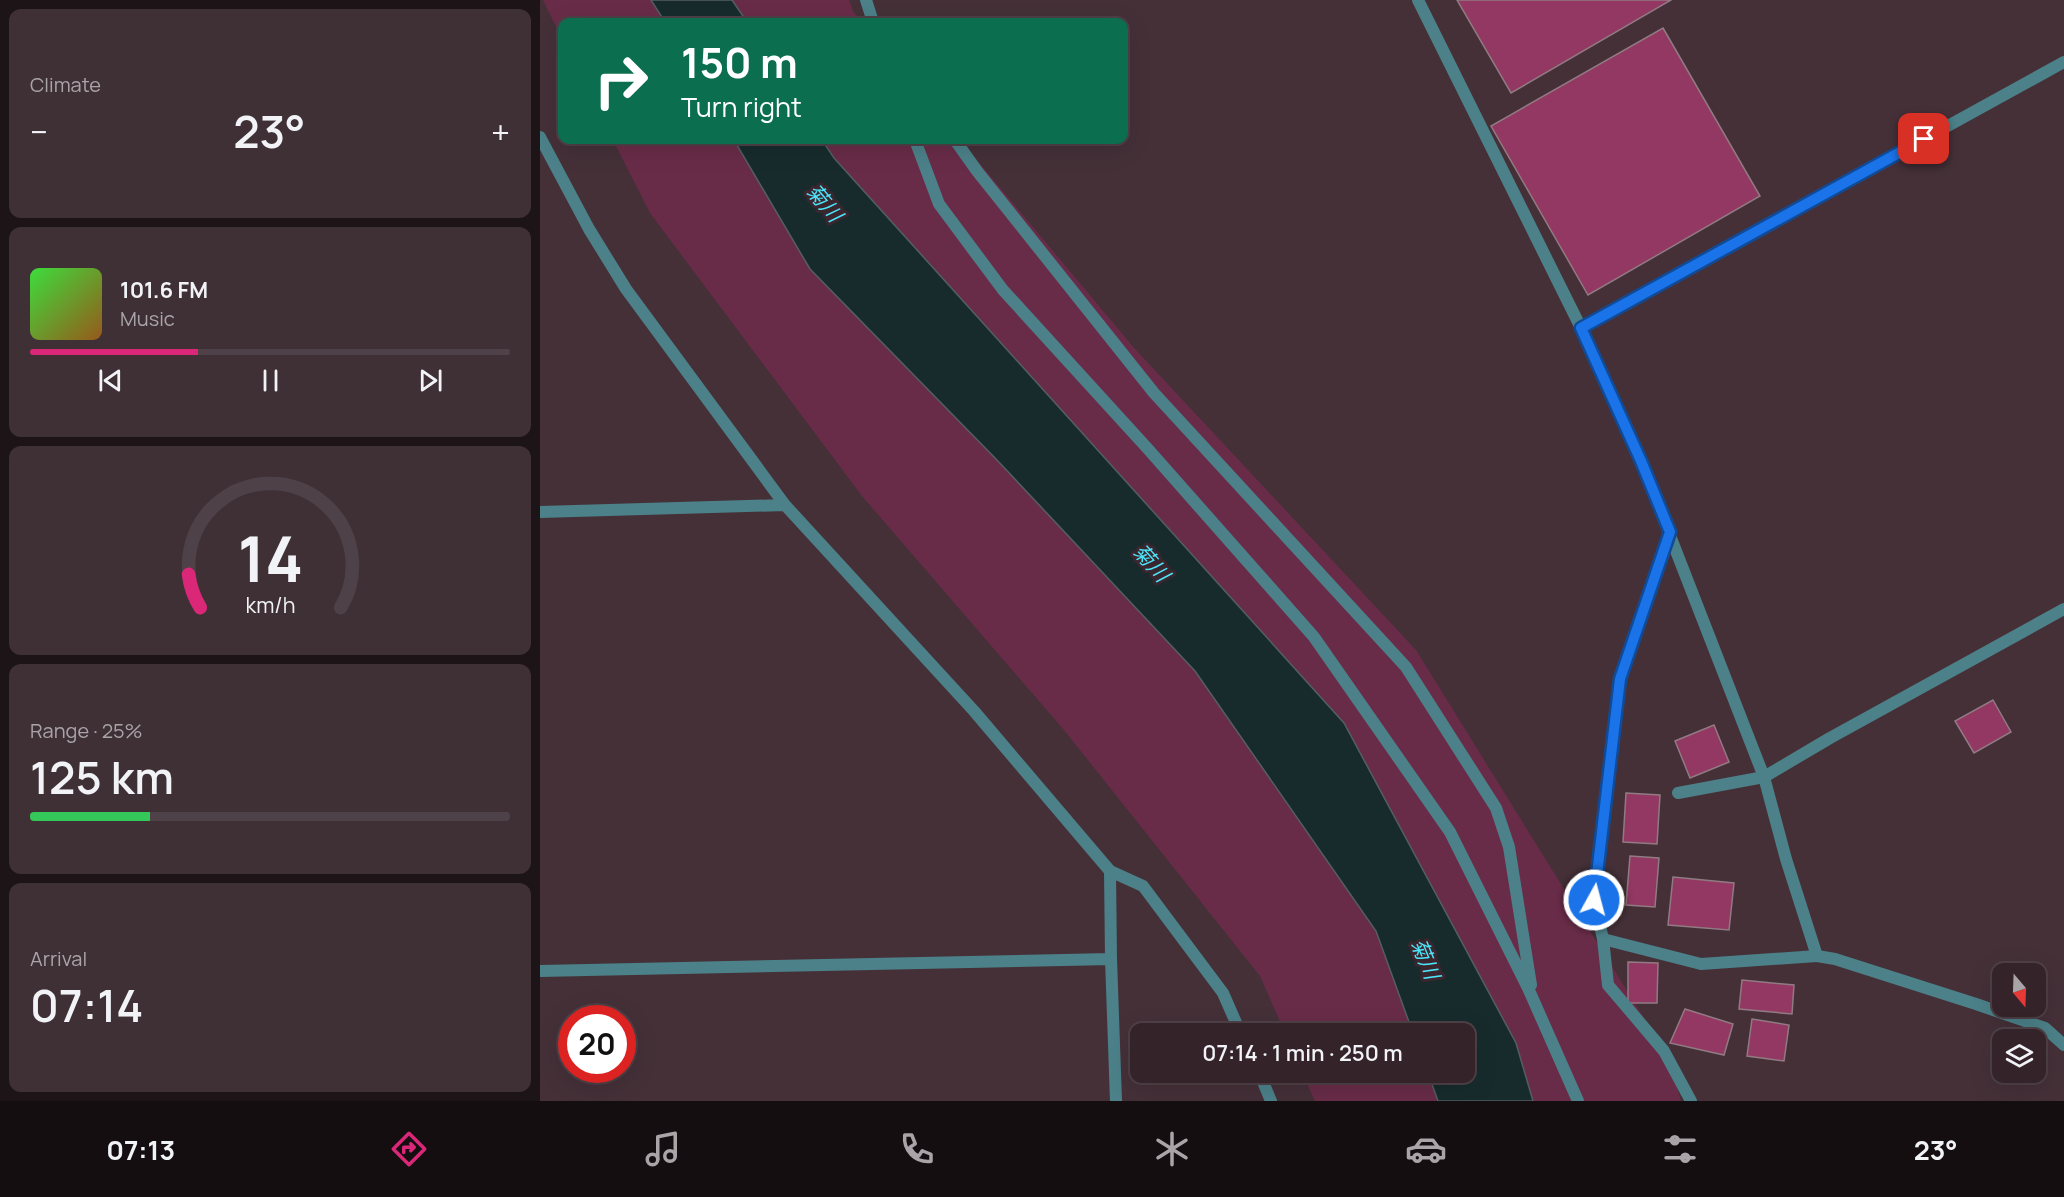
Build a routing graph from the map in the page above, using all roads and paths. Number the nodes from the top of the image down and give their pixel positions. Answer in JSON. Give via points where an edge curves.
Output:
{"nodes":[{"id":1,"x":866,"y":0,"type":"edge"},
{"id":2,"x":1418,"y":0,"type":"edge"},
{"id":3,"x":873,"y":18,"type":"edge"},
{"id":4,"x":2064,"y":62,"type":"edge"},
{"id":5,"x":540,"y":136,"type":"edge"},
{"id":6,"x":916,"y":144,"type":"edge"},
{"id":7,"x":959,"y":144,"type":"edge"},
{"id":8,"x":1581,"y":328,"type":"junction"},
{"id":9,"x":785,"y":505,"type":"junction"},
{"id":10,"x":540,"y":512,"type":"edge"},
{"id":11,"x":1670,"y":532,"type":"junction"},
{"id":12,"x":2064,"y":609,"type":"edge"},
{"id":13,"x":1764,"y":777,"type":"junction"},
{"id":14,"x":1678,"y":793,"type":"dead end"},
{"id":15,"x":1110,"y":871,"type":"junction"},
{"id":16,"x":1603,"y":939,"type":"junction"},
{"id":17,"x":1817,"y":956,"type":"junction"},
{"id":18,"x":1111,"y":959,"type":"junction"},
{"id":19,"x":540,"y":971,"type":"edge"},
{"id":20,"x":1533,"y":998,"type":"junction"},
{"id":21,"x":1236,"y":1023,"type":"edge"},
{"id":22,"x":2064,"y":1045,"type":"edge"},
{"id":23,"x":1264,"y":1083,"type":"edge"},
{"id":24,"x":1116,"y":1101,"type":"edge"},
{"id":25,"x":1271,"y":1101,"type":"edge"},
{"id":26,"x":1578,"y":1101,"type":"edge"},
{"id":27,"x":1691,"y":1101,"type":"edge"}],
"edges":[{"from":1,"to":3,"type":"street"},
{"from":2,"to":8,"type":"street"},
{"from":4,"to":8,"type":"street"},
{"from":5,"to":9,"type":"street","via":[[626,289]]},
{"from":6,"to":20,"type":"street","via":[[939,204],[1003,291],[1314,637],[1450,832]]},
{"from":7,"to":20,"type":"street","via":[[1154,393],[1406,667],[1496,808],[1509,847]]},
{"from":8,"to":11,"type":"street"},
{"from":9,"to":10,"type":"street"},
{"from":9,"to":15,"type":"street","via":[[974,711]]},
{"from":11,"to":13,"type":"street"},
{"from":11,"to":16,"type":"street","via":[[1620,679],[1594,900]]},
{"from":12,"to":13,"type":"street"},
{"from":13,"to":14,"type":"street"},
{"from":13,"to":17,"type":"street"},
{"from":15,"to":18,"type":"street"},
{"from":15,"to":21,"type":"street","via":[[1143,886],[1223,993]]},
{"from":16,"to":17,"type":"street","via":[[1701,964]]},
{"from":16,"to":27,"type":"street","via":[[1608,985],[1664,1051]]},
{"from":17,"to":22,"type":"street","via":[[2045,1028]]},
{"from":18,"to":19,"type":"street"},
{"from":18,"to":24,"type":"street"},
{"from":20,"to":26,"type":"street"},
{"from":23,"to":25,"type":"street"}]}
